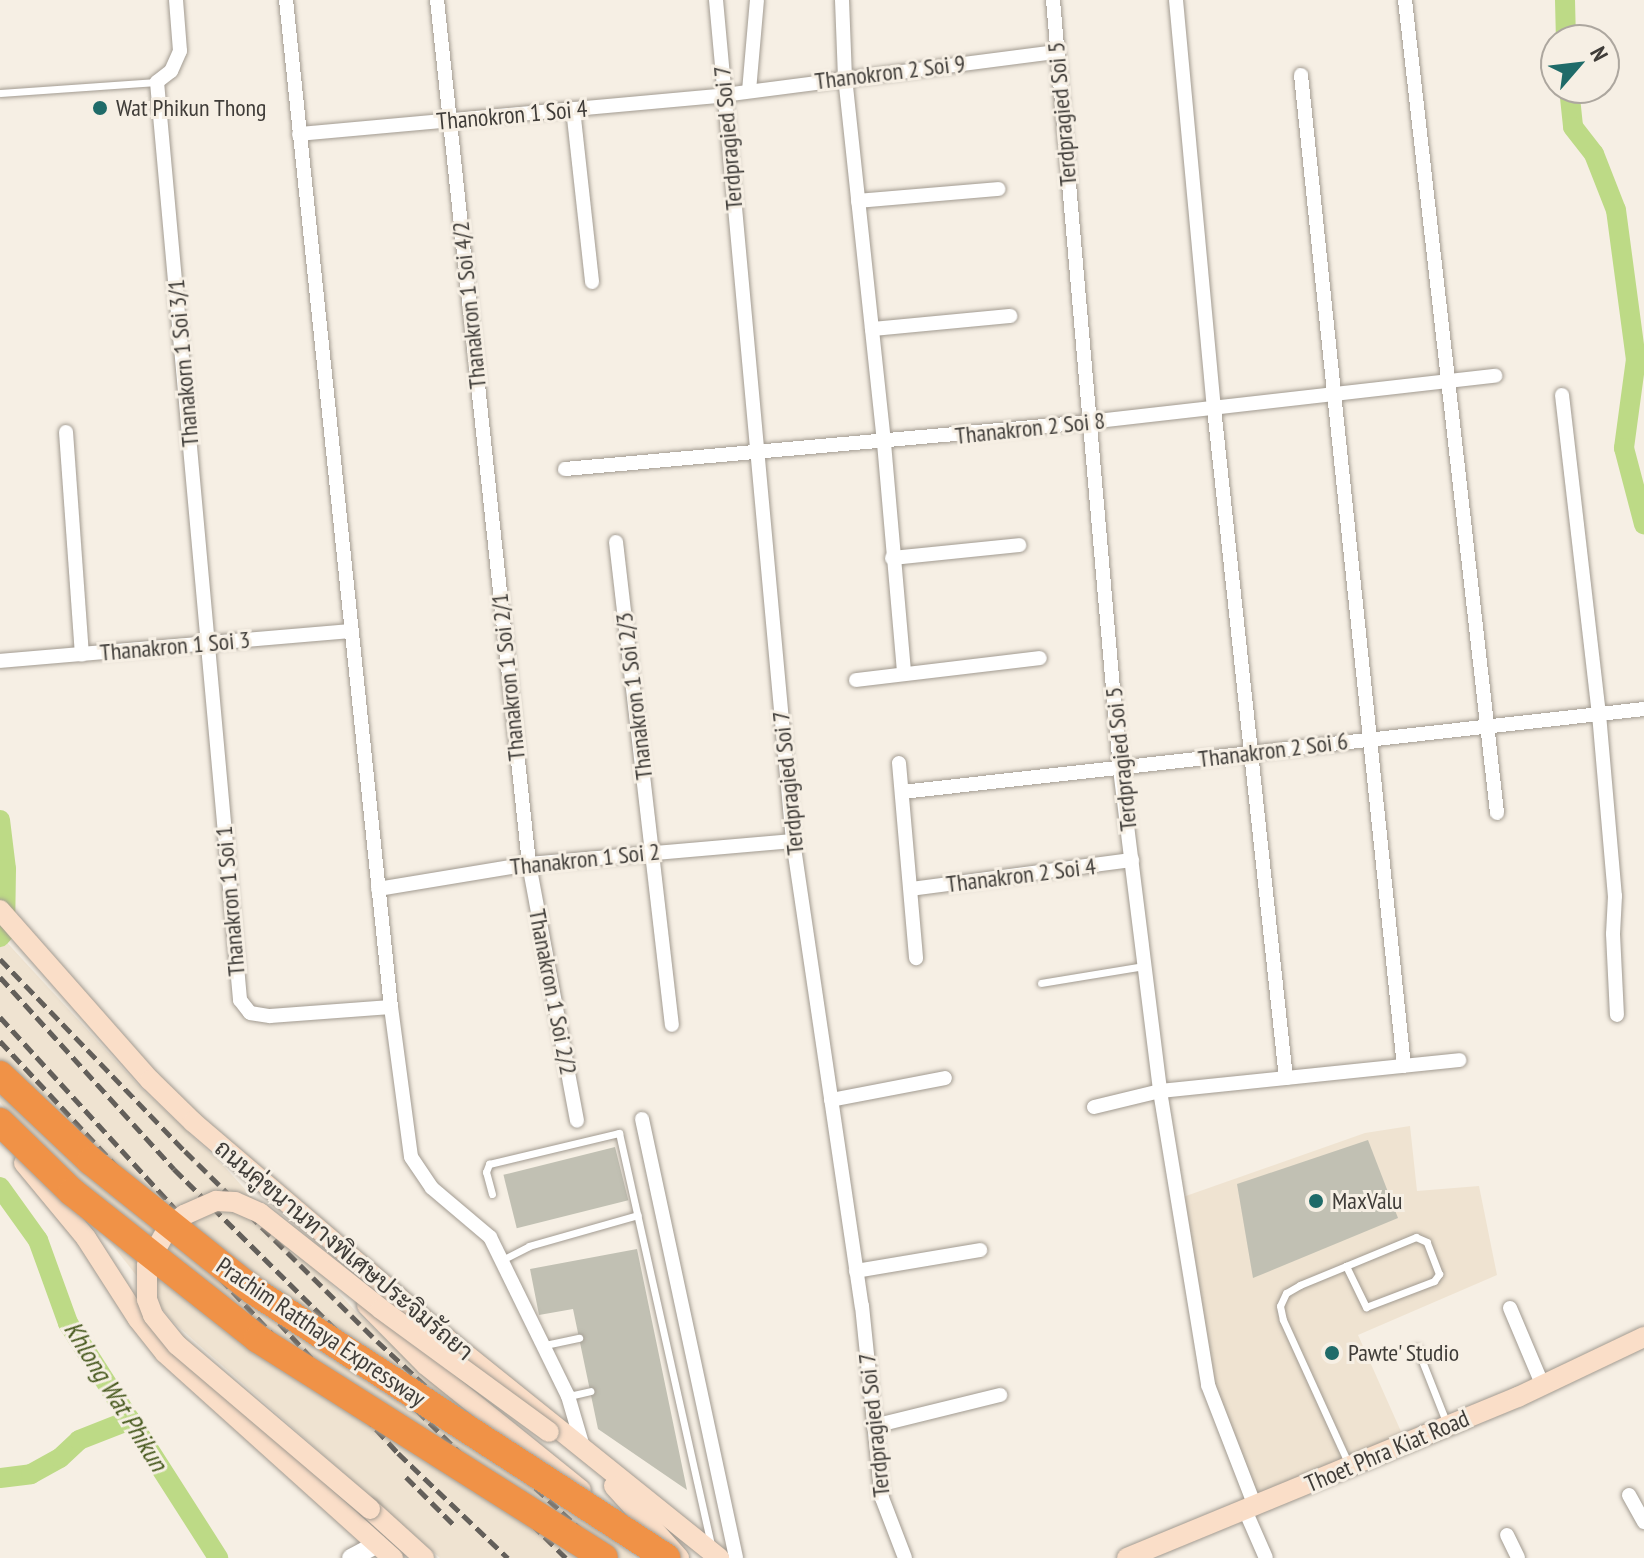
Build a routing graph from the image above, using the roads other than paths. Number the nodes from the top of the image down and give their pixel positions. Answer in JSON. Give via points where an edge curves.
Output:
{"nodes":[{"id":1,"x":176,"y":0,"type":"edge"},
{"id":2,"x":286,"y":0,"type":"edge"},
{"id":3,"x":437,"y":0,"type":"edge"},
{"id":4,"x":716,"y":0,"type":"edge"},
{"id":5,"x":757,"y":0,"type":"edge"},
{"id":6,"x":842,"y":0,"type":"edge"},
{"id":7,"x":1053,"y":0,"type":"edge"},
{"id":8,"x":1176,"y":0,"type":"edge"},
{"id":9,"x":1405,"y":0,"type":"edge"},
{"id":10,"x":1057,"y":52,"type":"junction"},
{"id":11,"x":1301,"y":75,"type":"dead end"},
{"id":12,"x":845,"y":77,"type":"junction"},
{"id":13,"x":157,"y":82,"type":"junction"},
{"id":14,"x":749,"y":91,"type":"junction"},
{"id":15,"x":0,"y":93,"type":"edge"},
{"id":16,"x":724,"y":95,"type":"junction"},
{"id":17,"x":573,"y":109,"type":"junction"},
{"id":18,"x":451,"y":120,"type":"junction"},
{"id":19,"x":299,"y":134,"type":"junction"},
{"id":20,"x":998,"y":189,"type":"dead end"},
{"id":21,"x":858,"y":201,"type":"junction"},
{"id":22,"x":592,"y":282,"type":"dead end"},
{"id":23,"x":1010,"y":316,"type":"dead end"},
{"id":24,"x":872,"y":329,"type":"junction"},
{"id":25,"x":1495,"y":376,"type":"dead end"},
{"id":26,"x":1448,"y":381,"type":"junction"},
{"id":27,"x":1333,"y":394,"type":"junction"},
{"id":28,"x":1562,"y":395,"type":"dead end"},
{"id":29,"x":1214,"y":408,"type":"junction"},
{"id":30,"x":1089,"y":422,"type":"junction"},
{"id":31,"x":66,"y":432,"type":"dead end"},
{"id":32,"x":884,"y":443,"type":"junction"},
{"id":33,"x":756,"y":453,"type":"junction"},
{"id":34,"x":565,"y":469,"type":"dead end"},
{"id":35,"x":487,"y":490,"type":"joint"},
{"id":36,"x":616,"y":542,"type":"dead end"},
{"id":37,"x":1019,"y":545,"type":"dead end"},
{"id":38,"x":892,"y":558,"type":"junction"},
{"id":39,"x":350,"y":631,"type":"junction"},
{"id":40,"x":209,"y":644,"type":"junction"},
{"id":41,"x":82,"y":654,"type":"junction"},
{"id":42,"x":1040,"y":658,"type":"dead end"},
{"id":43,"x":0,"y":661,"type":"edge"},
{"id":44,"x":904,"y":673,"type":"junction"},
{"id":45,"x":856,"y":680,"type":"dead end"},
{"id":46,"x":1644,"y":709,"type":"edge"},
{"id":47,"x":1599,"y":714,"type":"junction"},
{"id":48,"x":1485,"y":726,"type":"junction"},
{"id":49,"x":1372,"y":739,"type":"junction"},
{"id":50,"x":1251,"y":753,"type":"junction"},
{"id":51,"x":899,"y":763,"type":"dead end"},
{"id":52,"x":1120,"y":769,"type":"junction"},
{"id":53,"x":902,"y":792,"type":"junction"},
{"id":54,"x":1497,"y":813,"type":"dead end"},
{"id":55,"x":793,"y":841,"type":"junction"},
{"id":56,"x":653,"y":851,"type":"junction"},
{"id":57,"x":1132,"y":860,"type":"junction"},
{"id":58,"x":529,"y":864,"type":"junction"},
{"id":59,"x":378,"y":889,"type":"junction"},
{"id":60,"x":911,"y":889,"type":"junction"},
{"id":61,"x":0,"y":910,"type":"edge"},
{"id":62,"x":916,"y":958,"type":"dead end"},
{"id":63,"x":1144,"y":966,"type":"junction"},
{"id":64,"x":1041,"y":983,"type":"dead end"},
{"id":65,"x":391,"y":1007,"type":"junction"},
{"id":66,"x":1617,"y":1015,"type":"dead end"},
{"id":67,"x":672,"y":1025,"type":"dead end"},
{"id":68,"x":1459,"y":1060,"type":"dead end"},
{"id":69,"x":1404,"y":1066,"type":"junction"},
{"id":70,"x":0,"y":1075,"type":"edge"},
{"id":71,"x":945,"y":1078,"type":"dead end"},
{"id":72,"x":1286,"y":1078,"type":"junction"},
{"id":73,"x":1160,"y":1091,"type":"junction"},
{"id":74,"x":831,"y":1100,"type":"junction"},
{"id":75,"x":1094,"y":1107,"type":"dead end"},
{"id":76,"x":642,"y":1119,"type":"dead end"},
{"id":77,"x":577,"y":1121,"type":"dead end"},
{"id":78,"x":0,"y":1122,"type":"edge"},
{"id":79,"x":0,"y":1138,"type":"edge"},
{"id":80,"x":492,"y":1194,"type":"dead end"},
{"id":81,"x":285,"y":1201,"type":"junction"},
{"id":82,"x":638,"y":1215,"type":"junction"},
{"id":83,"x":980,"y":1250,"type":"dead end"},
{"id":84,"x":502,"y":1260,"type":"junction"},
{"id":85,"x":1346,"y":1266,"type":"junction"},
{"id":86,"x":856,"y":1271,"type":"junction"},
{"id":87,"x":1510,"y":1308,"type":"dead end"},
{"id":88,"x":1644,"y":1337,"type":"edge"},
{"id":89,"x":579,"y":1338,"type":"dead end"},
{"id":90,"x":545,"y":1345,"type":"junction"},
{"id":91,"x":1417,"y":1348,"type":"dead end"},
{"id":92,"x":1543,"y":1386,"type":"junction"},
{"id":93,"x":590,"y":1391,"type":"dead end"},
{"id":94,"x":1000,"y":1395,"type":"dead end"},
{"id":95,"x":568,"y":1396,"type":"junction"},
{"id":96,"x":874,"y":1426,"type":"junction"},
{"id":97,"x":1448,"y":1426,"type":"junction"},
{"id":98,"x":549,"y":1432,"type":"junction"},
{"id":99,"x":583,"y":1447,"type":"junction"},
{"id":100,"x":1350,"y":1467,"type":"junction"},
{"id":101,"x":1629,"y":1495,"type":"dead end"},
{"id":102,"x":1250,"y":1508,"type":"junction"},
{"id":103,"x":665,"y":1513,"type":"junction"},
{"id":104,"x":1644,"y":1522,"type":"edge"},
{"id":105,"x":1507,"y":1535,"type":"dead end"},
{"id":106,"x":377,"y":1544,"type":"junction"},
{"id":107,"x":716,"y":1555,"type":"edge"},
{"id":108,"x":351,"y":1558,"type":"edge"},
{"id":109,"x":393,"y":1558,"type":"edge"},
{"id":110,"x":424,"y":1558,"type":"edge"},
{"id":111,"x":604,"y":1558,"type":"edge"},
{"id":112,"x":656,"y":1558,"type":"edge"},
{"id":113,"x":666,"y":1558,"type":"edge"},
{"id":114,"x":679,"y":1558,"type":"edge"},
{"id":115,"x":736,"y":1558,"type":"edge"},
{"id":116,"x":905,"y":1558,"type":"edge"},
{"id":117,"x":1127,"y":1558,"type":"edge"},
{"id":118,"x":1266,"y":1558,"type":"edge"},
{"id":119,"x":1518,"y":1558,"type":"edge"}],
"edges":[{"from":1,"to":13,"type":"street","via":[[180,51],[171,71]]},
{"from":2,"to":19,"type":"street"},
{"from":3,"to":18,"type":"street","name":"Thanakron 1 Soi 4/2"},
{"from":4,"to":16,"type":"street","name":"Terdpragied Soi 7"},
{"from":5,"to":14,"type":"street"},
{"from":6,"to":12,"type":"street"},
{"from":7,"to":10,"type":"street","name":"Terdpragied Soi 5"},
{"from":8,"to":29,"type":"street"},
{"from":9,"to":26,"type":"street"},
{"from":10,"to":12,"type":"street","name":"Thanokron 2 Soi 9"},
{"from":10,"to":30,"type":"street","name":"Terdpragied Soi 5"},
{"from":11,"to":27,"type":"street"},
{"from":12,"to":14,"type":"street","name":"Thanokron 2 Soi 9"},
{"from":12,"to":21,"type":"street"},
{"from":13,"to":15,"type":"lane"},
{"from":13,"to":40,"type":"street","name":"Thanakorn 1 Soi 3/1"},
{"from":14,"to":16,"type":"street","name":"Thanokron 2 Soi 9"},
{"from":16,"to":17,"type":"street","name":"Thanokron 1 Soi 4"},
{"from":16,"to":33,"type":"street","name":"Terdpragied Soi 7"},
{"from":17,"to":18,"type":"street","name":"Thanokron 1 Soi 4"},
{"from":17,"to":22,"type":"street"},
{"from":18,"to":19,"type":"street","name":"Thanokron 1 Soi 4"},
{"from":18,"to":35,"type":"street","name":"Thanakron 1 Soi 4/2"},
{"from":19,"to":39,"type":"street"},
{"from":20,"to":21,"type":"street"},
{"from":21,"to":24,"type":"street"},
{"from":23,"to":24,"type":"street"},
{"from":24,"to":32,"type":"street"},
{"from":25,"to":26,"type":"street","name":"Thanakron 2 Soi 8"},
{"from":26,"to":27,"type":"street","name":"Thanakron 2 Soi 8"},
{"from":26,"to":48,"type":"street"},
{"from":27,"to":29,"type":"street","name":"Thanakron 2 Soi 8"},
{"from":27,"to":49,"type":"street"},
{"from":28,"to":47,"type":"street"},
{"from":29,"to":30,"type":"street","name":"Thanakron 2 Soi 8"},
{"from":29,"to":50,"type":"street"},
{"from":30,"to":32,"type":"street","name":"Thanakron 2 Soi 8"},
{"from":30,"to":52,"type":"street","name":"Terdpragied Soi 5"},
{"from":31,"to":41,"type":"street"},
{"from":32,"to":33,"type":"street","name":"Thanakron 2 Soi 8"},
{"from":32,"to":38,"type":"street"},
{"from":33,"to":34,"type":"street","name":"Thanakron 2 Soi 8"},
{"from":33,"to":55,"type":"street","name":"Terdpragied Soi 7"},
{"from":35,"to":58,"type":"street","name":"Thanakron 1 Soi 2/1"},
{"from":36,"to":56,"type":"street","name":"Thanakron 1 Soi 2/3"},
{"from":37,"to":38,"type":"street"},
{"from":38,"to":44,"type":"street"},
{"from":39,"to":40,"type":"street","name":"Thanakron 1 Soi 3"},
{"from":39,"to":59,"type":"street"},
{"from":40,"to":41,"type":"street","name":"Thanakron 1 Soi 3"},
{"from":40,"to":65,"type":"street","name":"Thanakron 1 Soi 1","via":[[240,1000],[250,1013],[270,1016]]},
{"from":41,"to":43,"type":"street","name":"Thanakron 1 Soi 3"},
{"from":42,"to":44,"type":"street"},
{"from":44,"to":45,"type":"street"},
{"from":46,"to":47,"type":"street","name":"Thanakron 2 Soi 6"},
{"from":47,"to":48,"type":"street","name":"Thanakron 2 Soi 6"},
{"from":47,"to":66,"type":"street","via":[[1615,896]]},
{"from":48,"to":49,"type":"street","name":"Thanakron 2 Soi 6"},
{"from":48,"to":54,"type":"street"},
{"from":49,"to":50,"type":"street","name":"Thanakron 2 Soi 6"},
{"from":49,"to":69,"type":"street"},
{"from":50,"to":52,"type":"street","name":"Thanakron 2 Soi 6"},
{"from":50,"to":72,"type":"street"},
{"from":51,"to":53,"type":"street"},
{"from":52,"to":53,"type":"street","name":"Thanakron 2 Soi 6"},
{"from":52,"to":57,"type":"street","name":"Terdpragied Soi 5"},
{"from":53,"to":60,"type":"street"},
{"from":55,"to":56,"type":"street","name":"Thanakron 1 Soi 2"},
{"from":55,"to":74,"type":"street","name":"Terdpragied Soi 7"},
{"from":56,"to":58,"type":"street","name":"Thanakron 1 Soi 2"},
{"from":56,"to":67,"type":"street","name":"Thanakron 1 Soi 2/3"},
{"from":57,"to":60,"type":"street","name":"Thanakron 2 Soi 4"},
{"from":57,"to":63,"type":"street","name":"Terdpragied Soi 5"},
{"from":58,"to":59,"type":"street","name":"Thanakron 1 Soi 2"},
{"from":58,"to":77,"type":"street","name":"Thanakron 1 Soi 2/2"},
{"from":59,"to":65,"type":"street"},
{"from":60,"to":62,"type":"street"},
{"from":61,"to":81,"type":"main road","name":"ถนนคู่ขนานทางพิเศษประจิมรัถยา","via":[[150,1080]]},
{"from":63,"to":64,"type":"lane"},
{"from":63,"to":73,"type":"street","name":"Terdpragied Soi 5"},
{"from":65,"to":84,"type":"street","via":[[411,1157],[432,1188],[490,1237]]},
{"from":68,"to":69,"type":"street"},
{"from":69,"to":72,"type":"street"},
{"from":70,"to":113,"type":"highway","name":"Prachim Ratthaya Expressway","bridge":true,"via":[[91,1161],[254,1291]]},
{"from":71,"to":74,"type":"street"},
{"from":72,"to":73,"type":"street"},
{"from":73,"to":75,"type":"street"},
{"from":73,"to":102,"type":"street","name":"Terdpragied Soi 5","via":[[1208,1385]]},
{"from":74,"to":86,"type":"street","name":"Terdpragied Soi 7"},
{"from":76,"to":115,"type":"street"},
{"from":78,"to":111,"type":"highway","name":"Prachim Ratthaya Expressway","bridge":true,"via":[[83,1202],[258,1339]]},
{"from":79,"to":106,"type":"main road","via":[[86,1238],[165,1353]]},
{"from":80,"to":82,"type":"lane","via":[[489,1164],[616,1132]]},
{"from":81,"to":99,"type":"main road","name":"ถนนคู่ขนานทางพิเศษประจิมรัถยา","via":[[436,1331]]},
{"from":81,"to":112,"type":"main road","via":[[399,1340]]},
{"from":82,"to":84,"type":"lane","via":[[529,1246]]},
{"from":82,"to":107,"type":"lane"},
{"from":83,"to":86,"type":"street"},
{"from":84,"to":90,"type":"street"},
{"from":85,"to":85,"type":"lane","via":[[1416,1237],[1427,1242],[1439,1274],[1434,1281],[1366,1307]]},
{"from":85,"to":100,"type":"lane","via":[[1286,1293],[1280,1306]]},
{"from":86,"to":96,"type":"street","name":"Terdpragied Soi 7"},
{"from":87,"to":92,"type":"street"},
{"from":88,"to":92,"type":"main road","name":"Thoet Phra Kiat Road"},
{"from":89,"to":90,"type":"lane"},
{"from":90,"to":95,"type":"street"},
{"from":91,"to":97,"type":"lane"},
{"from":92,"to":97,"type":"main road","name":"Thoet Phra Kiat Road"},
{"from":93,"to":95,"type":"lane"},
{"from":94,"to":96,"type":"street"},
{"from":95,"to":99,"type":"street"},
{"from":96,"to":116,"type":"street","name":"Terdpragied Soi 7","via":[[885,1513]]},
{"from":97,"to":100,"type":"main road","name":"Thoet Phra Kiat Road"},
{"from":98,"to":103,"type":"main road"},
{"from":98,"to":110,"type":"main road","bridge":true,"via":[[260,1213],[235,1202],[216,1201],[169,1226],[147,1265],[146,1291],[153,1315],[177,1345]]},
{"from":98,"to":114,"type":"main road","via":[[615,1487]]},
{"from":99,"to":103,"type":"main road","name":"ถนนคู่ขนานทางพิเศษประจิมรัถยา"},
{"from":100,"to":102,"type":"main road","name":"Thoet Phra Kiat Road"},
{"from":101,"to":104,"type":"street"},
{"from":102,"to":117,"type":"main road","name":"Thoet Phra Kiat Road"},
{"from":102,"to":118,"type":"street","name":"Terdpragied Soi 5"},
{"from":103,"to":107,"type":"main road","name":"ถนนคู่ขนานทางพิเศษประจิมรัถยา"},
{"from":105,"to":119,"type":"street"},
{"from":106,"to":108,"type":"street"},
{"from":106,"to":109,"type":"main road"}]}
